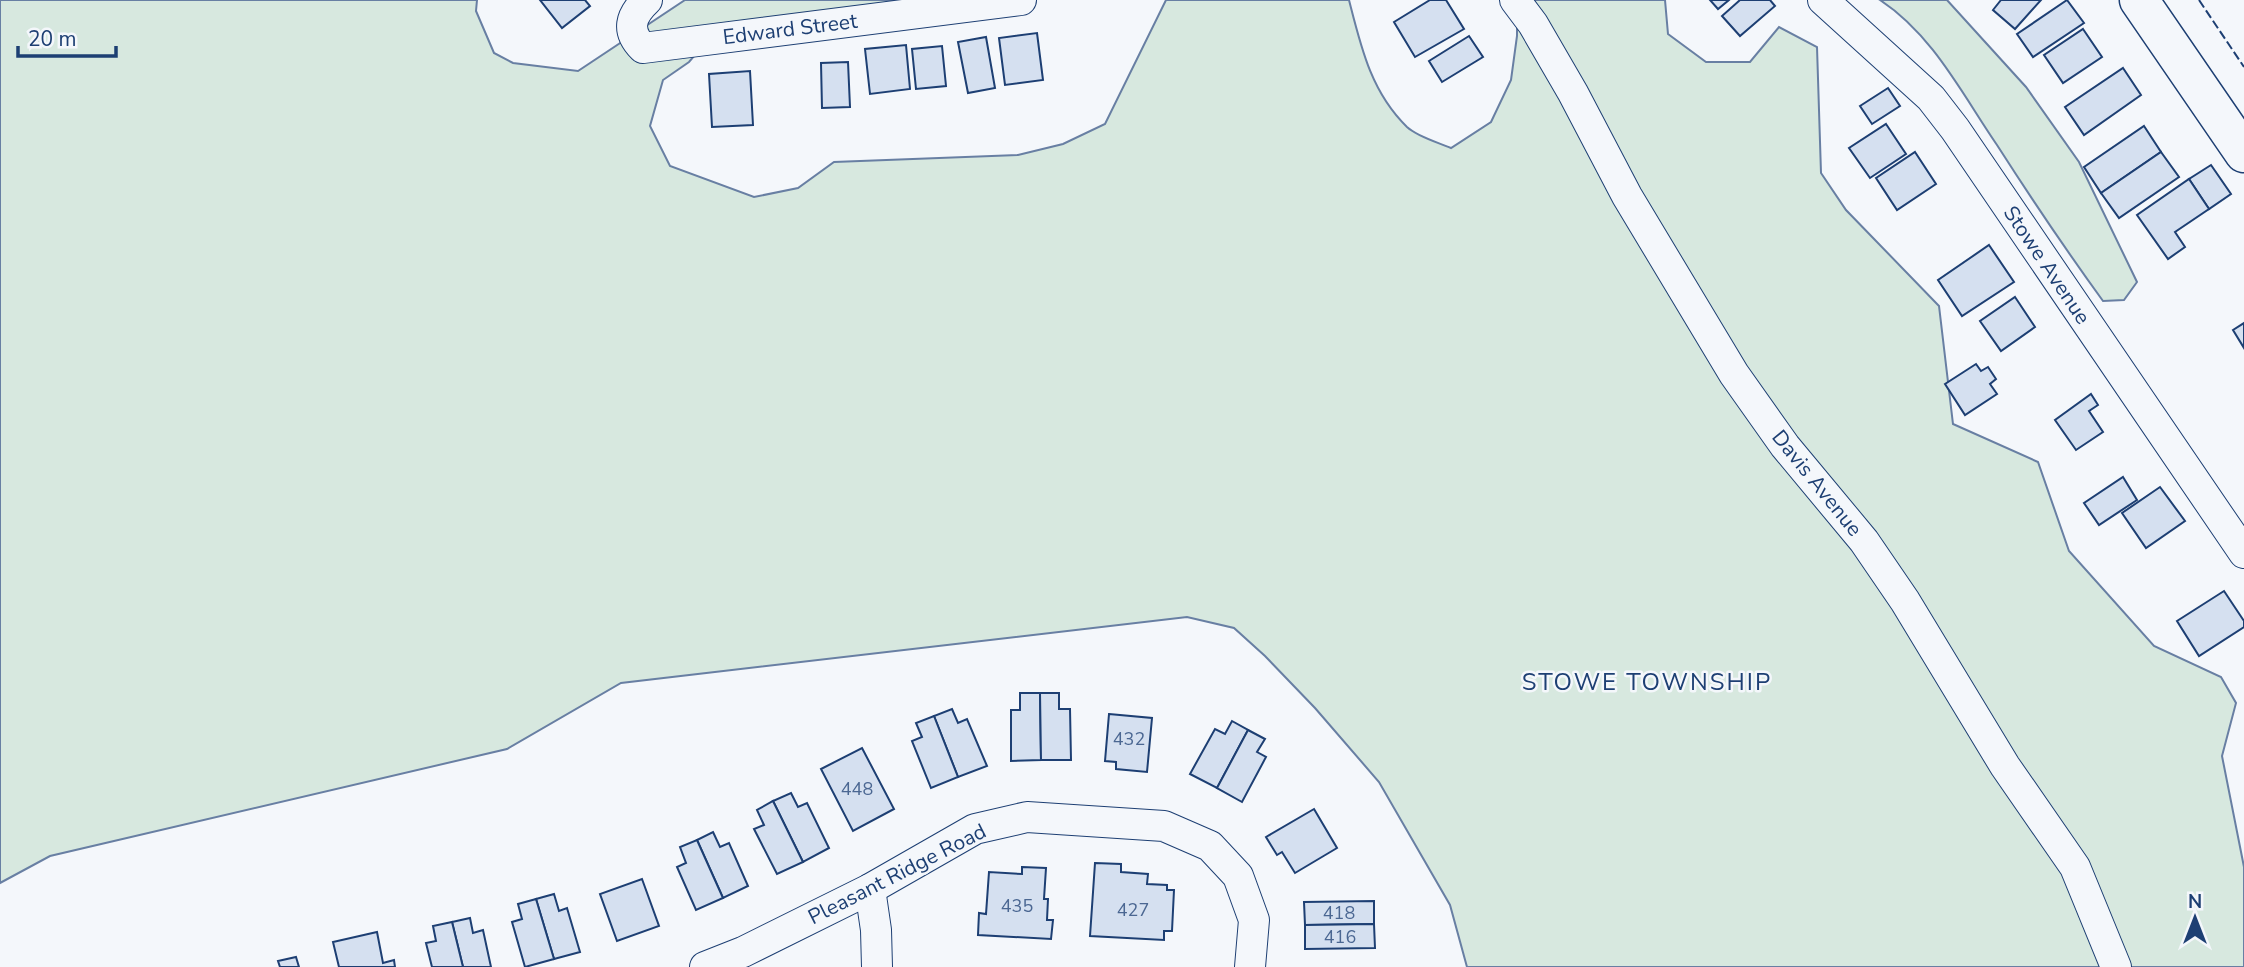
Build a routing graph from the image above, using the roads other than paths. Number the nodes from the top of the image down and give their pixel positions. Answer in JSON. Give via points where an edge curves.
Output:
{"nodes":[{"id":1,"x":647,"y":0,"type":"edge"},
{"id":2,"x":1021,"y":0,"type":"edge"},
{"id":3,"x":1515,"y":0,"type":"edge"},
{"id":4,"x":1823,"y":0,"type":"edge"},
{"id":5,"x":2139,"y":0,"type":"edge"},
{"id":6,"x":2244,"y":153,"type":"edge"},
{"id":7,"x":2244,"y":553,"type":"edge"},
{"id":8,"x":870,"y":888,"type":"junction"},
{"id":9,"x":705,"y":967,"type":"edge"},
{"id":10,"x":877,"y":967,"type":"edge"},
{"id":11,"x":1250,"y":967,"type":"edge"},
{"id":12,"x":2116,"y":967,"type":"edge"}],
"edges":[{"from":1,"to":2,"type":"street","name":"Edward Street","via":[[631,27],[634,40],[643,48]]},
{"from":3,"to":12,"type":"street","name":"Davis Avenue","via":[[1734,374],[1785,446],[1864,541],[2075,867]]},
{"from":4,"to":7,"type":"street","name":"Stowe Avenue","via":[[1931,97]]},
{"from":5,"to":6,"type":"main road"},
{"from":8,"to":9,"type":"street","name":"Pleasant Ridge Road"},
{"from":8,"to":10,"type":"street"},
{"from":8,"to":11,"type":"street","name":"Pleasant Ridge Road","via":[[975,830],[1027,817],[1164,826],[1209,846],[1238,876],[1254,920]]}]}
